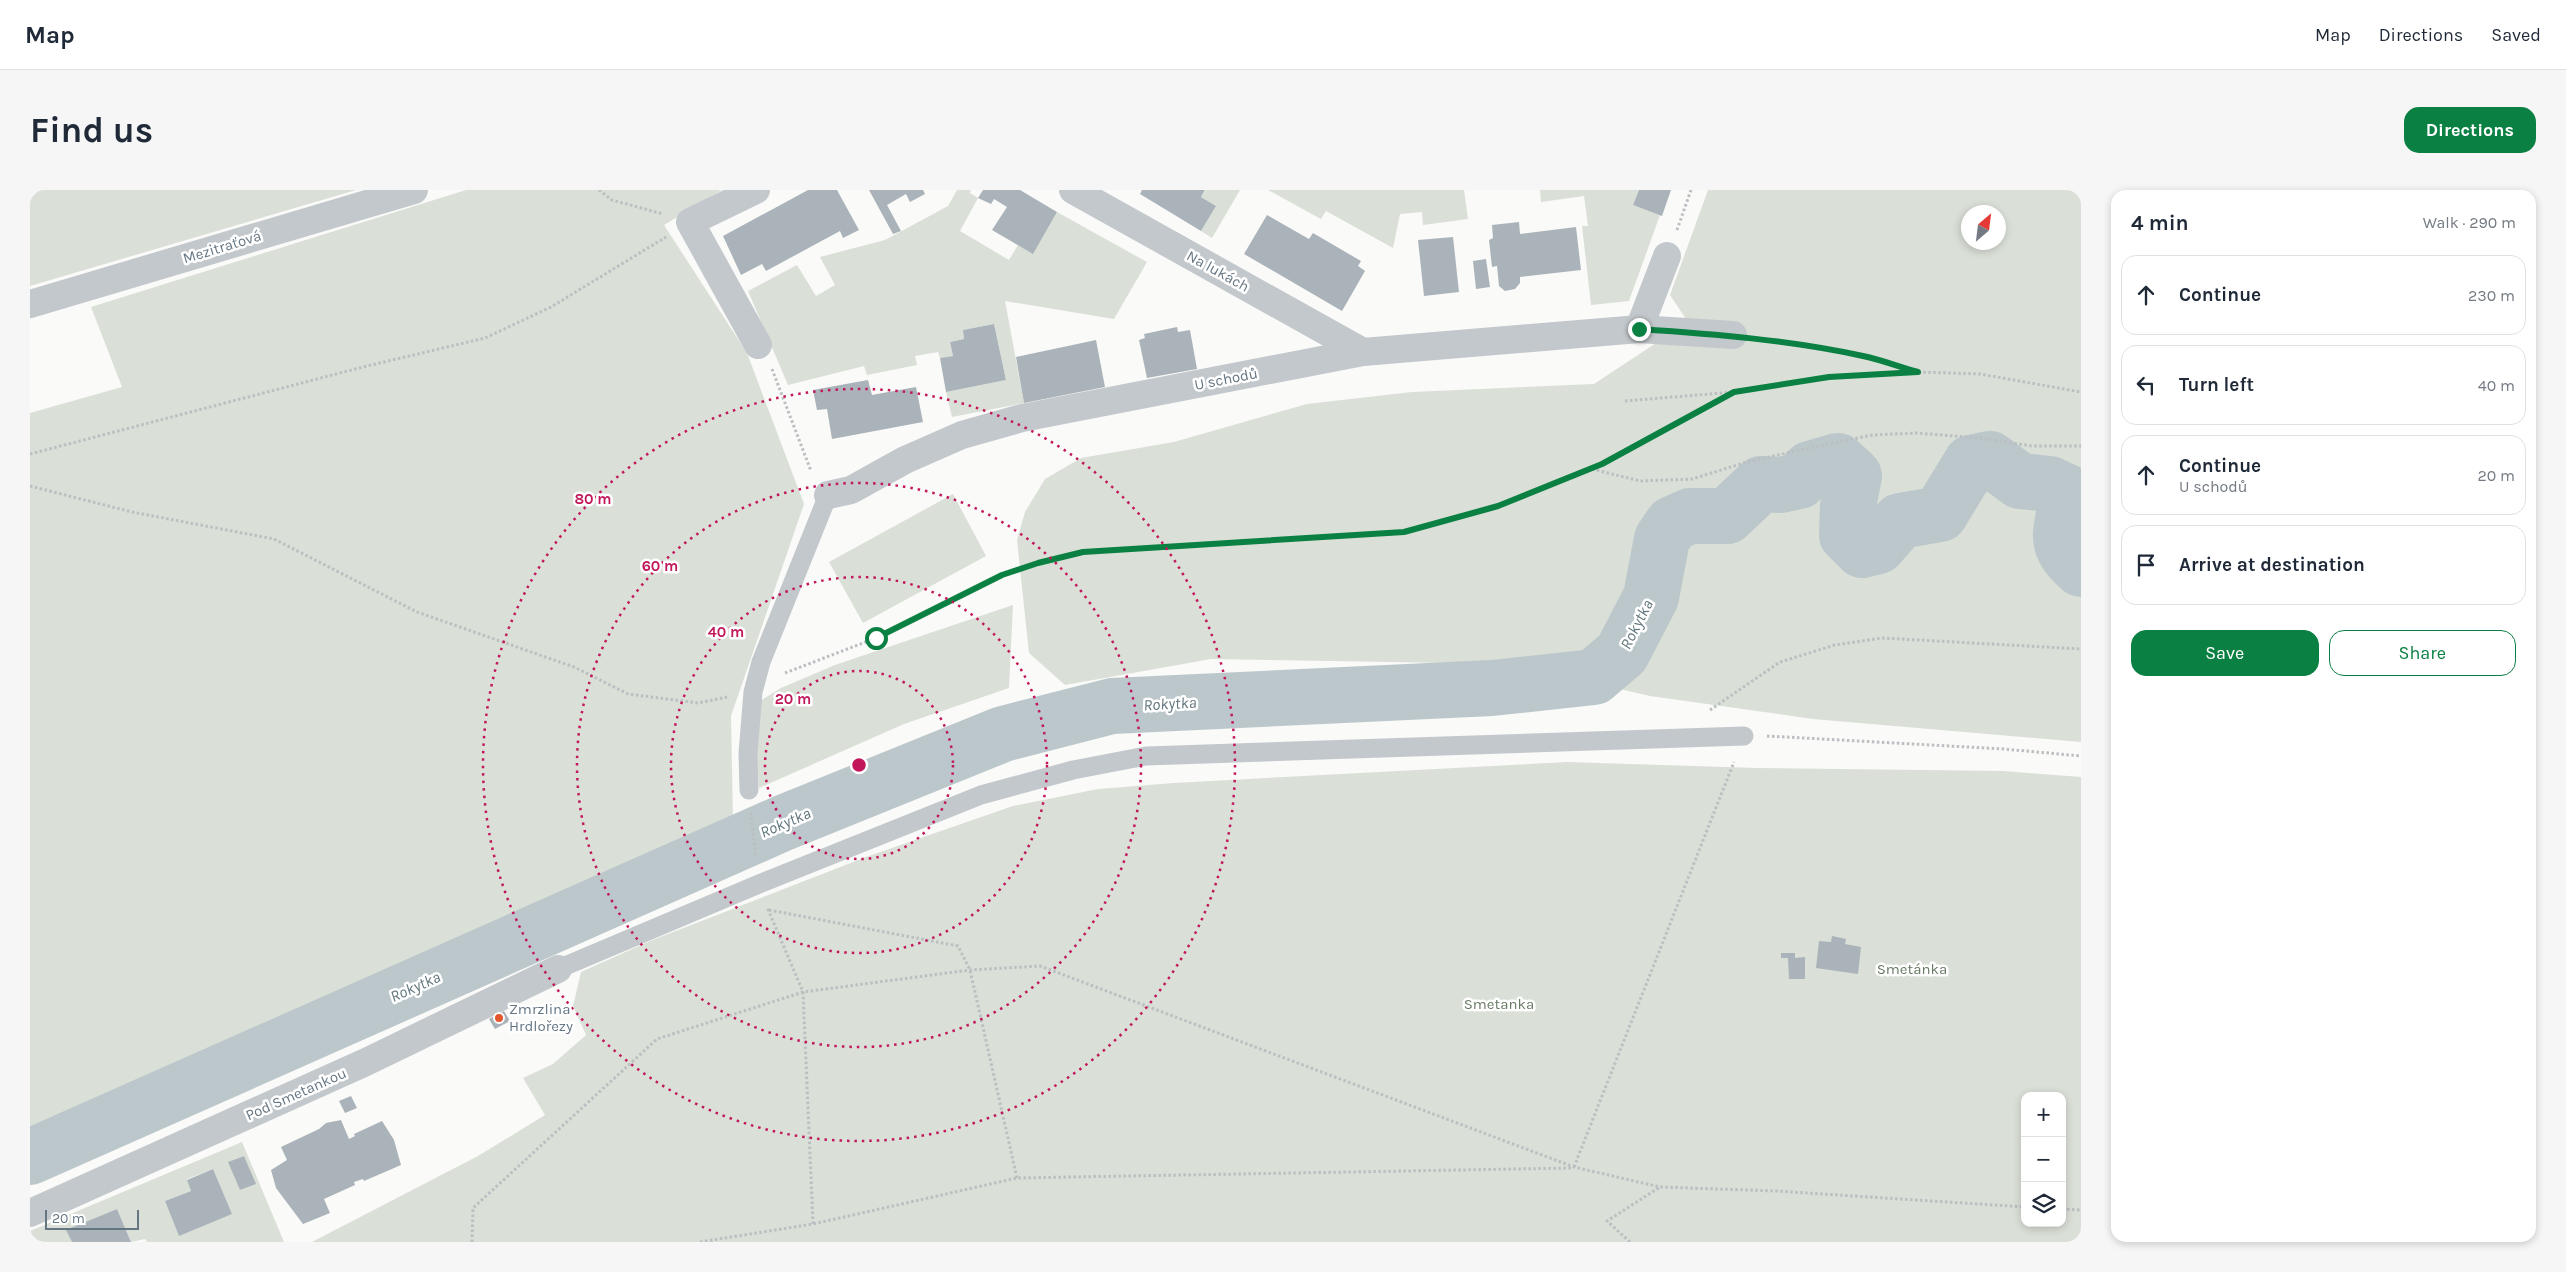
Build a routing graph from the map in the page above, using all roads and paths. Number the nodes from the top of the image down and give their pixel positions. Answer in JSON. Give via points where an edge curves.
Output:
{"nodes":[{"id":1,"x":414,"y":190,"type":"edge"},
{"id":2,"x":599,"y":190,"type":"edge"},
{"id":3,"x":756,"y":190,"type":"edge"},
{"id":4,"x":1073,"y":190,"type":"edge"},
{"id":5,"x":1691,"y":190,"type":"edge"},
{"id":6,"x":1686,"y":204,"type":"dead end"},
{"id":7,"x":690,"y":222,"type":"junction"},
{"id":8,"x":1667,"y":256,"type":"dead end"},
{"id":9,"x":30,"y":304,"type":"edge"},
{"id":10,"x":1639,"y":329,"type":"junction"},
{"id":11,"x":1732,"y":336,"type":"joint"},
{"id":12,"x":758,"y":345,"type":"joint"},
{"id":13,"x":1363,"y":352,"type":"junction"},
{"id":14,"x":1918,"y":372,"type":"junction"},
{"id":15,"x":1734,"y":392,"type":"junction"},
{"id":16,"x":2081,"y":392,"type":"edge"},
{"id":17,"x":1625,"y":401,"type":"dead end"},
{"id":18,"x":2081,"y":446,"type":"edge"},
{"id":19,"x":30,"y":454,"type":"edge"},
{"id":20,"x":1591,"y":468,"type":"junction"},
{"id":21,"x":30,"y":486,"type":"edge"},
{"id":22,"x":828,"y":495,"type":"junction"},
{"id":23,"x":2081,"y":650,"type":"edge"},
{"id":24,"x":753,"y":692,"type":"junction"},
{"id":25,"x":1744,"y":736,"type":"junction"},
{"id":26,"x":1672,"y":739,"type":"junction"},
{"id":27,"x":2081,"y":756,"type":"edge"},
{"id":28,"x":749,"y":790,"type":"joint"},
{"id":29,"x":760,"y":884,"type":"junction"},
{"id":30,"x":768,"y":910,"type":"junction"},
{"id":31,"x":558,"y":969,"type":"joint"},
{"id":32,"x":970,"y":970,"type":"junction"},
{"id":33,"x":803,"y":992,"type":"junction"},
{"id":34,"x":1574,"y":1168,"type":"junction"},
{"id":35,"x":1017,"y":1178,"type":"junction"},
{"id":36,"x":1660,"y":1187,"type":"junction"},
{"id":37,"x":2021,"y":1207,"type":"edge"},
{"id":38,"x":2066,"y":1209,"type":"edge"},
{"id":39,"x":2081,"y":1210,"type":"edge"},
{"id":40,"x":30,"y":1213,"type":"edge"},
{"id":41,"x":813,"y":1224,"type":"junction"},
{"id":42,"x":472,"y":1242,"type":"edge"},
{"id":43,"x":700,"y":1242,"type":"edge"},
{"id":44,"x":1630,"y":1242,"type":"edge"}],
"edges":[{"from":1,"to":9,"type":"street","name":"Mezitraťová"},
{"from":2,"to":7,"type":"path","via":[[612,200]]},
{"from":3,"to":7,"type":"street"},
{"from":4,"to":13,"type":"street","name":"Na lukách"},
{"from":5,"to":6,"type":"path"},
{"from":7,"to":12,"type":"street"},
{"from":7,"to":19,"type":"path","via":[[551,307],[485,338]]},
{"from":8,"to":10,"type":"street"},
{"from":10,"to":11,"type":"street","name":"U schodů"},
{"from":10,"to":13,"type":"street","name":"U schodů"},
{"from":11,"to":14,"type":"path","via":[[1864,356]]},
{"from":12,"to":22,"type":"path","via":[[770,365],[815,482]]},
{"from":13,"to":22,"type":"street","name":"U schodů","via":[[1022,418],[970,432],[905,460],[851,490]]},
{"from":14,"to":15,"type":"path","via":[[1829,377]]},
{"from":14,"to":16,"type":"path","via":[[1980,374]]},
{"from":15,"to":17,"type":"path"},
{"from":15,"to":20,"type":"path"},
{"from":18,"to":20,"type":"path","via":[[2032,446],[1980,438],[1908,434],[1873,435],[1747,462],[1692,479],[1640,481]]},
{"from":20,"to":24,"type":"path","via":[[1498,506],[1404,532],[1083,552],[1038,563],[1002,575],[876,638],[774,678]]},
{"from":21,"to":24,"type":"path","via":[[132,512],[274,539],[417,612],[574,668],[628,694],[698,702]]},
{"from":22,"to":24,"type":"lane","via":[[761,662]]},
{"from":23,"to":26,"type":"path","via":[[1882,638],[1835,645],[1780,662]]},
{"from":24,"to":28,"type":"lane","via":[[748,753]]},
{"from":25,"to":26,"type":"lane"},
{"from":25,"to":27,"type":"path"},
{"from":25,"to":34,"type":"path"},
{"from":26,"to":29,"type":"lane","via":[[1146,756],[1073,770],[981,795]]},
{"from":28,"to":29,"type":"path"},
{"from":29,"to":30,"type":"path"},
{"from":29,"to":31,"type":"lane"},
{"from":30,"to":32,"type":"path","via":[[958,946]]},
{"from":30,"to":33,"type":"path"},
{"from":31,"to":40,"type":"street","name":"Pod Smetankou","via":[[366,1062]]},
{"from":32,"to":33,"type":"path"},
{"from":32,"to":34,"type":"path","via":[[1040,966]]},
{"from":32,"to":35,"type":"path"},
{"from":33,"to":41,"type":"path"},
{"from":33,"to":42,"type":"path","via":[[657,1039],[472,1208]]},
{"from":34,"to":35,"type":"path"},
{"from":34,"to":36,"type":"path"},
{"from":35,"to":41,"type":"path"},
{"from":36,"to":37,"type":"path"},
{"from":36,"to":44,"type":"path","via":[[1607,1221]]},
{"from":38,"to":39,"type":"path"},
{"from":41,"to":43,"type":"path"}]}
